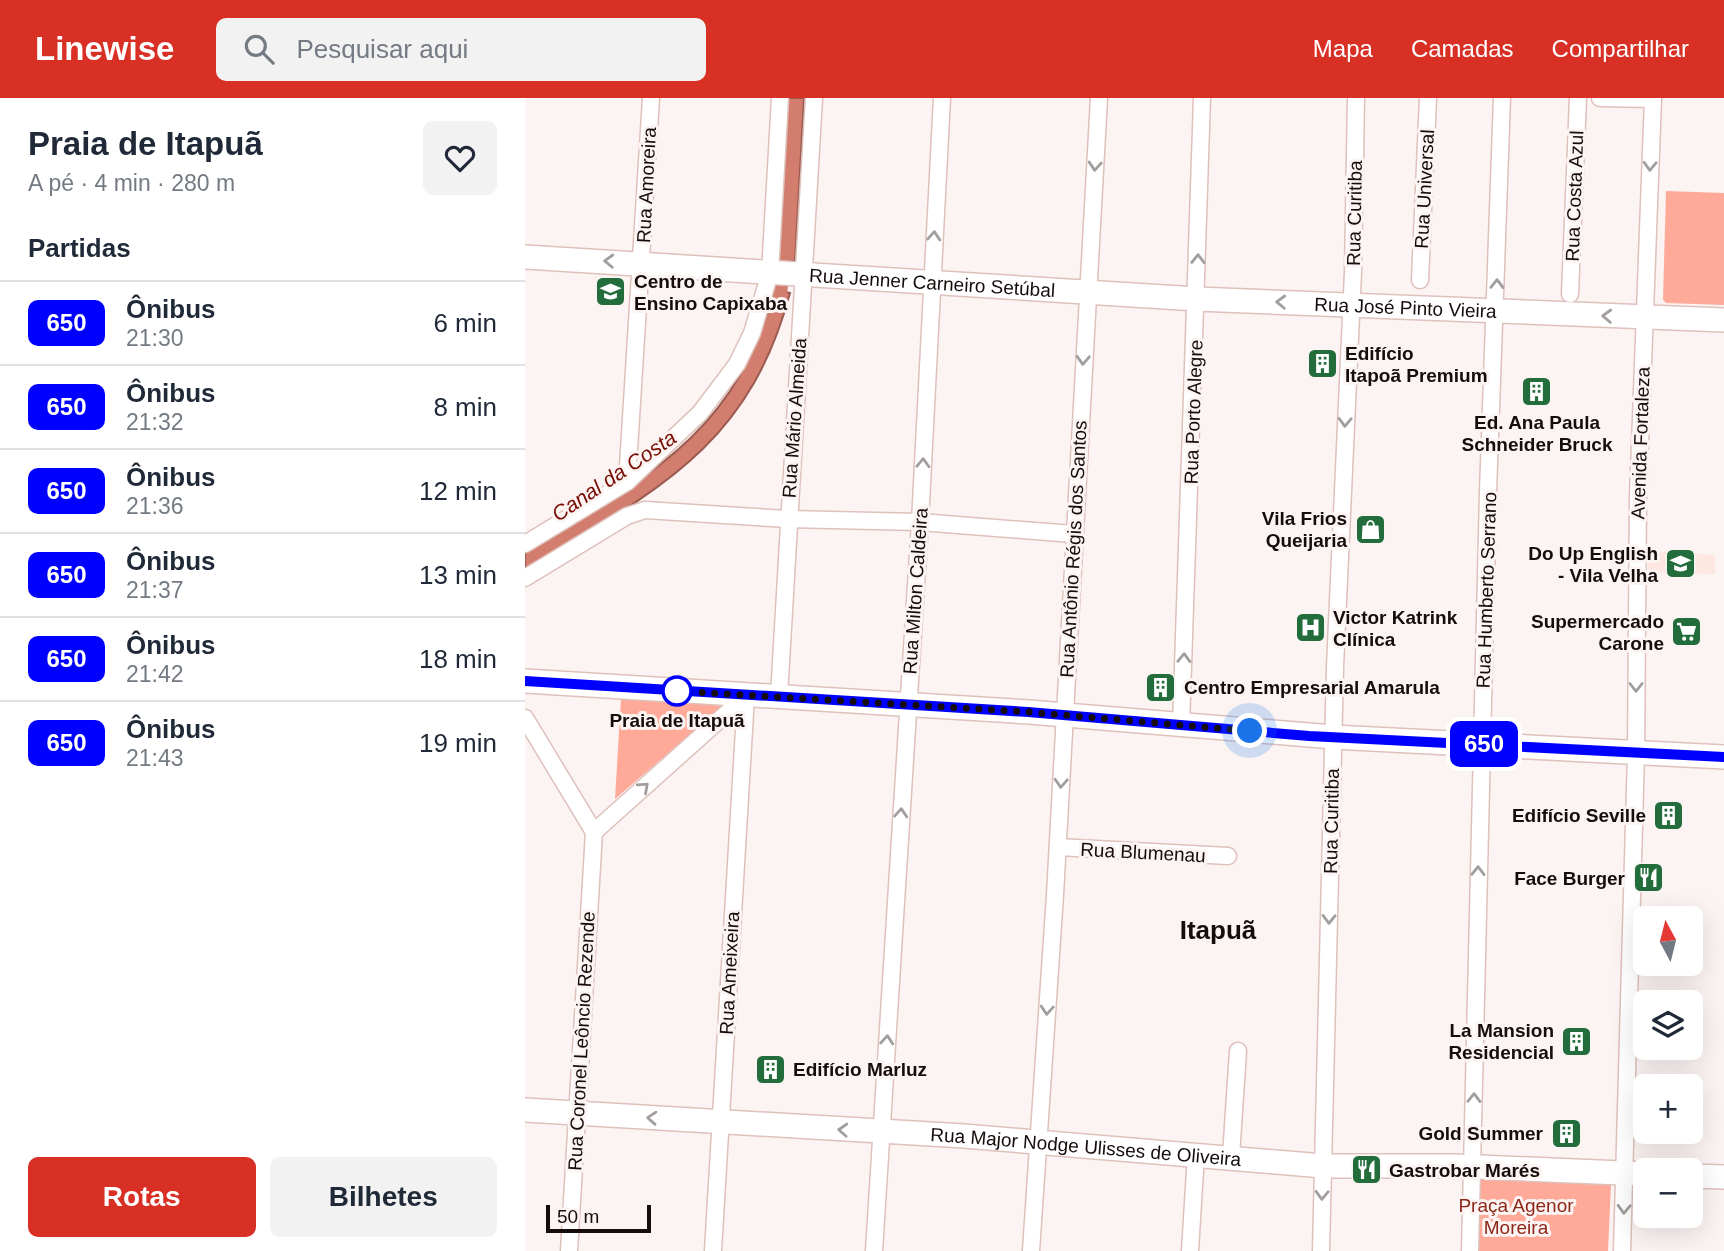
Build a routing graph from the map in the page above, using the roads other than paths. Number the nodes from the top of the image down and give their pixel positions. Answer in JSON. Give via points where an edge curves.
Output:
{"nodes":[{"id":1,"x":651,"y":98,"type":"edge"},
{"id":2,"x":780,"y":98,"type":"edge"},
{"id":3,"x":814,"y":98,"type":"edge"},
{"id":4,"x":942,"y":98,"type":"edge"},
{"id":5,"x":1099,"y":98,"type":"edge"},
{"id":6,"x":1202,"y":98,"type":"edge"},
{"id":7,"x":1356,"y":98,"type":"edge"},
{"id":8,"x":1429,"y":98,"type":"edge"},
{"id":9,"x":1502,"y":98,"type":"edge"},
{"id":10,"x":1578,"y":98,"type":"edge"},
{"id":11,"x":1600,"y":98,"type":"edge"},
{"id":12,"x":1653,"y":98,"type":"edge"},
{"id":13,"x":525,"y":257,"type":"edge"},
{"id":14,"x":641,"y":262,"type":"junction"},
{"id":15,"x":786,"y":274,"type":"junction"},
{"id":16,"x":1420,"y":280,"type":"dead end"},
{"id":17,"x":931,"y":282,"type":"junction"},
{"id":18,"x":1086,"y":292,"type":"junction"},
{"id":19,"x":1570,"y":294,"type":"dead end"},
{"id":20,"x":1197,"y":299,"type":"junction"},
{"id":21,"x":1349,"y":305,"type":"junction"},
{"id":22,"x":1497,"y":311,"type":"junction"},
{"id":23,"x":1643,"y":317,"type":"junction"},
{"id":24,"x":1724,"y":320,"type":"edge"},
{"id":25,"x":627,"y":482,"type":"junction"},
{"id":26,"x":787,"y":519,"type":"junction"},
{"id":27,"x":921,"y":522,"type":"junction"},
{"id":28,"x":1073,"y":534,"type":"junction"},
{"id":29,"x":525,"y":544,"type":"edge"},
{"id":30,"x":525,"y":578,"type":"edge"},
{"id":31,"x":525,"y":681,"type":"edge"},
{"id":32,"x":746,"y":696,"type":"junction"},
{"id":33,"x":779,"y":696,"type":"junction"},
{"id":34,"x":908,"y":704,"type":"junction"},
{"id":35,"x":1064,"y":715,"type":"junction"},
{"id":36,"x":525,"y":718,"type":"edge"},
{"id":37,"x":1181,"y":726,"type":"junction"},
{"id":38,"x":1333,"y":737,"type":"junction"},
{"id":39,"x":1482,"y":744,"type":"junction"},
{"id":40,"x":1636,"y":753,"type":"junction"},
{"id":41,"x":1724,"y":757,"type":"edge"},
{"id":42,"x":594,"y":832,"type":"junction"},
{"id":43,"x":1058,"y":847,"type":"junction"},
{"id":44,"x":1228,"y":856,"type":"dead end"},
{"id":45,"x":1238,"y":1051,"type":"dead end"},
{"id":46,"x":525,"y":1110,"type":"edge"},
{"id":47,"x":577,"y":1114,"type":"junction"},
{"id":48,"x":720,"y":1123,"type":"junction"},
{"id":49,"x":881,"y":1132,"type":"junction"},
{"id":50,"x":1038,"y":1144,"type":"junction"},
{"id":51,"x":1196,"y":1154,"type":"junction"},
{"id":52,"x":1231,"y":1156,"type":"junction"},
{"id":53,"x":1635,"y":1158,"type":"edge"},
{"id":54,"x":1323,"y":1166,"type":"junction"},
{"id":55,"x":1472,"y":1166,"type":"junction"},
{"id":56,"x":1633,"y":1174,"type":"edge"},
{"id":57,"x":1703,"y":1176,"type":"edge"},
{"id":58,"x":1724,"y":1177,"type":"edge"},
{"id":59,"x":1633,"y":1186,"type":"edge"},
{"id":60,"x":569,"y":1251,"type":"edge"},
{"id":61,"x":713,"y":1251,"type":"edge"},
{"id":62,"x":874,"y":1251,"type":"edge"},
{"id":63,"x":1031,"y":1251,"type":"edge"},
{"id":64,"x":1190,"y":1251,"type":"edge"},
{"id":65,"x":1321,"y":1251,"type":"edge"},
{"id":66,"x":1470,"y":1251,"type":"edge"},
{"id":67,"x":1622,"y":1251,"type":"edge"}],
"edges":[{"from":1,"to":14,"type":"street","name":"Rua Amoreira"},
{"from":2,"to":15,"type":"street"},
{"from":3,"to":15,"type":"street","name":"Rua Mário Almeida"},
{"from":17,"to":4,"type":"street","name":"Rua Milton Caldeira","one_way":true},
{"from":5,"to":18,"type":"street","name":"Rua Antônio Régis dos Santos","one_way":true},
{"from":20,"to":6,"type":"street","name":"Rua Porto Alegre","one_way":true},
{"from":7,"to":21,"type":"street","name":"Rua Curitiba"},
{"from":8,"to":16,"type":"street","name":"Rua Universal"},
{"from":22,"to":9,"type":"street","name":"Rua Humberto Serrano","one_way":true},
{"from":10,"to":19,"type":"street","name":"Rua Costa Azul"},
{"from":11,"to":12,"type":"street"},
{"from":12,"to":23,"type":"street","name":"Avenida Fortaleza","one_way":true},
{"from":14,"to":13,"type":"main road","name":"Rua Jenner Carneiro Setúbal","one_way":true},
{"from":14,"to":15,"type":"main road","name":"Rua Jenner Carneiro Setúbal"},
{"from":14,"to":25,"type":"street","name":"Rua Amoreira"},
{"from":15,"to":17,"type":"main road","name":"Rua Jenner Carneiro Setúbal"},
{"from":15,"to":25,"type":"street","via":[[721,389]]},
{"from":15,"to":26,"type":"street","name":"Rua Mário Almeida"},
{"from":17,"to":18,"type":"main road","name":"Rua Jenner Carneiro Setúbal"},
{"from":27,"to":17,"type":"street","name":"Rua Milton Caldeira","one_way":true},
{"from":18,"to":20,"type":"main road","name":"Rua José Pinto Vieira"},
{"from":18,"to":28,"type":"street","name":"Rua Antônio Régis dos Santos","one_way":true},
{"from":21,"to":20,"type":"main road","name":"Rua José Pinto Vieira","one_way":true},
{"from":37,"to":20,"type":"street","name":"Rua Porto Alegre","one_way":true},
{"from":21,"to":22,"type":"main road","name":"Rua José Pinto Vieira"},
{"from":21,"to":38,"type":"street","name":"Rua Curitiba","one_way":true},
{"from":23,"to":22,"type":"main road","name":"Rua José Pinto Vieira","one_way":true},
{"from":22,"to":39,"type":"street","name":"Rua Humberto Serrano"},
{"from":23,"to":24,"type":"main road","name":"Rua José Pinto Vieira"},
{"from":23,"to":40,"type":"street","name":"Avenida Fortaleza","one_way":true},
{"from":25,"to":29,"type":"street"},
{"from":26,"to":27,"type":"street"},
{"from":26,"to":30,"type":"street","via":[[642,510]]},
{"from":26,"to":33,"type":"street","name":"Rua Mário Almeida"},
{"from":27,"to":28,"type":"street"},
{"from":27,"to":34,"type":"street","name":"Rua Milton Caldeira"},
{"from":28,"to":35,"type":"street","name":"Rua Antônio Régis dos Santos"},
{"from":31,"to":32,"type":"main road"},
{"from":32,"to":33,"type":"main road"},
{"from":42,"to":32,"type":"street","one_way":true},
{"from":32,"to":48,"type":"street","name":"Rua Ameixeira"},
{"from":33,"to":34,"type":"main road"},
{"from":34,"to":35,"type":"main road"},
{"from":49,"to":34,"type":"street","name":"Rua Milton Caldeira","one_way":true},
{"from":35,"to":37,"type":"main road"},
{"from":35,"to":43,"type":"street","name":"Rua Antônio Régis dos Santos","one_way":true},
{"from":36,"to":42,"type":"street"},
{"from":37,"to":38,"type":"main road"},
{"from":38,"to":39,"type":"main road"},
{"from":38,"to":54,"type":"street","name":"Rua Curitiba","one_way":true},
{"from":39,"to":40,"type":"main road"},
{"from":55,"to":39,"type":"street","name":"Rua Humberto Serrano","one_way":true},
{"from":40,"to":41,"type":"main road"},
{"from":40,"to":53,"type":"street","name":"Avenida Fortaleza"},
{"from":42,"to":47,"type":"street","name":"Rua Coronel Leôncio Rezende"},
{"from":43,"to":44,"type":"street","name":"Rua Blumenau"},
{"from":43,"to":50,"type":"street","name":"Rua Antônio Régis dos Santos","one_way":true},
{"from":45,"to":52,"type":"street"},
{"from":46,"to":47,"type":"main road","name":"Rua Major Nodge Ulisses de Oliveira"},
{"from":48,"to":47,"type":"main road","name":"Rua Major Nodge Ulisses de Oliveira","one_way":true},
{"from":47,"to":60,"type":"street","name":"Rua Coronel Leôncio Rezende"},
{"from":49,"to":48,"type":"main road","name":"Rua Major Nodge Ulisses de Oliveira","one_way":true},
{"from":48,"to":61,"type":"street","name":"Rua Ameixeira"},
{"from":49,"to":50,"type":"main road","name":"Rua Major Nodge Ulisses de Oliveira"},
{"from":49,"to":62,"type":"street","name":"Rua Milton Caldeira"},
{"from":50,"to":51,"type":"main road","name":"Rua Major Nodge Ulisses de Oliveira"},
{"from":50,"to":63,"type":"street","name":"Rua Antônio Régis dos Santos"},
{"from":51,"to":52,"type":"main road","name":"Rua Major Nodge Ulisses de Oliveira"},
{"from":51,"to":64,"type":"street"},
{"from":52,"to":54,"type":"main road","name":"Rua Major Nodge Ulisses de Oliveira"},
{"from":54,"to":55,"type":"main road","name":"Rua Major Nodge Ulisses de Oliveira"},
{"from":54,"to":65,"type":"street","name":"Rua Curitiba","one_way":true},
{"from":55,"to":56,"type":"main road","name":"Rua Major Nodge Ulisses de Oliveira"},
{"from":55,"to":66,"type":"street","name":"Rua Humberto Serrano"},
{"from":57,"to":58,"type":"main road"},
{"from":59,"to":67,"type":"street","name":"Avenida Fortaleza","one_way":true}]}
